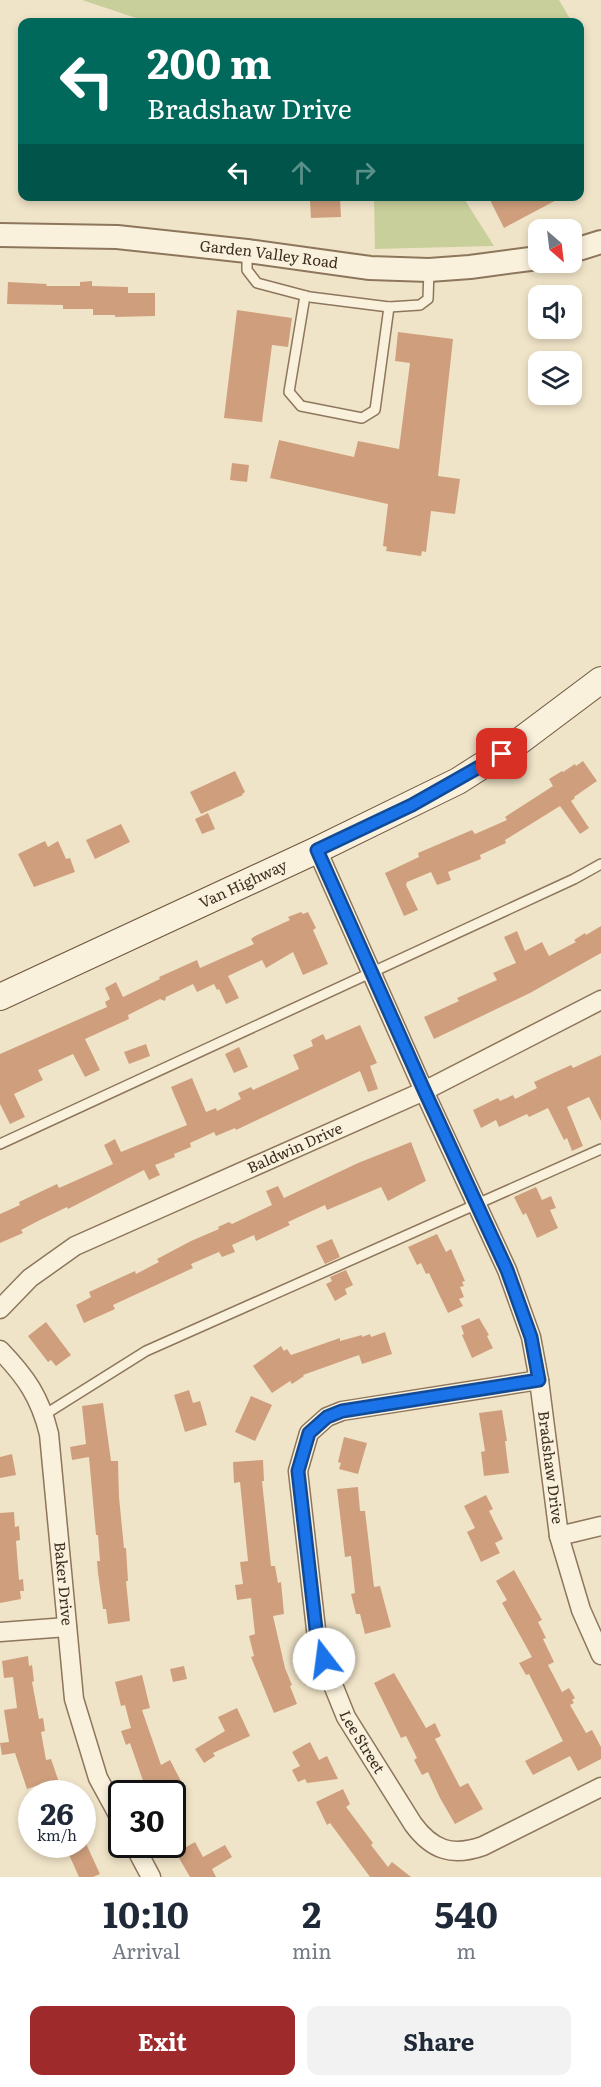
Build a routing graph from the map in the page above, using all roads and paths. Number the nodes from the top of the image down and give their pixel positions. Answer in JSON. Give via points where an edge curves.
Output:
{"nodes":[{"id":1,"x":0,"y":235,"type":"edge"},
{"id":2,"x":601,"y":242,"type":"edge"},
{"id":3,"x":582,"y":248,"type":"edge"},
{"id":4,"x":247,"y":251,"type":"junction"},
{"id":5,"x":528,"y":259,"type":"edge"},
{"id":6,"x":429,"y":270,"type":"junction"},
{"id":7,"x":305,"y":296,"type":"junction"},
{"id":8,"x":389,"y":307,"type":"junction"},
{"id":9,"x":601,"y":680,"type":"edge"},
{"id":10,"x":317,"y":850,"type":"junction"},
{"id":11,"x":601,"y":864,"type":"edge"},
{"id":12,"x":371,"y":972,"type":"junction"},
{"id":13,"x":0,"y":997,"type":"edge"},
{"id":14,"x":601,"y":1000,"type":"edge"},
{"id":15,"x":424,"y":1090,"type":"junction"},
{"id":16,"x":0,"y":1144,"type":"edge"},
{"id":17,"x":601,"y":1149,"type":"edge"},
{"id":18,"x":476,"y":1204,"type":"junction"},
{"id":19,"x":0,"y":1309,"type":"edge"},
{"id":20,"x":0,"y":1350,"type":"edge"},
{"id":21,"x":539,"y":1380,"type":"junction"},
{"id":22,"x":44,"y":1415,"type":"junction"},
{"id":23,"x":601,"y":1526,"type":"edge"},
{"id":24,"x":559,"y":1536,"type":"junction"},
{"id":25,"x":67,"y":1627,"type":"junction"},
{"id":26,"x":0,"y":1632,"type":"edge"},
{"id":27,"x":601,"y":1655,"type":"edge"},
{"id":28,"x":601,"y":1787,"type":"edge"},
{"id":29,"x":108,"y":1796,"type":"edge"},
{"id":30,"x":141,"y":1858,"type":"edge"},
{"id":31,"x":151,"y":1877,"type":"edge"}],
"edges":[{"from":1,"to":4,"type":"street","name":"Garden Valley Road","via":[[117,237]]},
{"from":2,"to":3,"type":"street"},
{"from":4,"to":6,"type":"street","name":"Garden Valley Road","via":[[351,267]]},
{"from":4,"to":7,"type":"lane","via":[[247,270],[257,283]]},
{"from":5,"to":6,"type":"street","name":"Garden Valley Road"},
{"from":6,"to":8,"type":"lane","via":[[428,299],[420,305]]},
{"from":7,"to":8,"type":"lane"},
{"from":7,"to":8,"type":"lane","via":[[289,392],[302,406],[362,418],[375,410]]},
{"from":9,"to":10,"type":"main road","name":"Van Highway","via":[[491,761],[412,805]]},
{"from":10,"to":12,"type":"street","name":"Bradshaw Drive"},
{"from":10,"to":13,"type":"main road","name":"Van Highway"},
{"from":11,"to":12,"type":"lane"},
{"from":12,"to":15,"type":"street","name":"Bradshaw Drive"},
{"from":12,"to":16,"type":"lane"},
{"from":14,"to":15,"type":"street","name":"Baldwin Drive"},
{"from":15,"to":18,"type":"street","name":"Bradshaw Drive"},
{"from":15,"to":19,"type":"street","name":"Baldwin Drive","via":[[75,1246],[30,1278]]},
{"from":17,"to":18,"type":"lane"},
{"from":18,"to":21,"type":"street","name":"Bradshaw Drive","via":[[507,1270],[531,1337]]},
{"from":18,"to":22,"type":"lane","via":[[146,1351]]},
{"from":20,"to":22,"type":"street","name":"Baker Drive","via":[[19,1370]]},
{"from":21,"to":24,"type":"street","name":"Bradshaw Drive"},
{"from":21,"to":28,"type":"street","name":"Lee Street","via":[[342,1411],[327,1417],[309,1433],[298,1471],[317,1638],[346,1717],[412,1824],[437,1847],[453,1851],[483,1846]]},
{"from":22,"to":25,"type":"street","name":"Baker Drive"},
{"from":23,"to":24,"type":"street"},
{"from":24,"to":27,"type":"street","name":"Bradshaw Drive","via":[[581,1610]]},
{"from":25,"to":26,"type":"street"},
{"from":25,"to":29,"type":"street","name":"Baker Drive","via":[[74,1699],[86,1744]]},
{"from":30,"to":31,"type":"street"}]}
